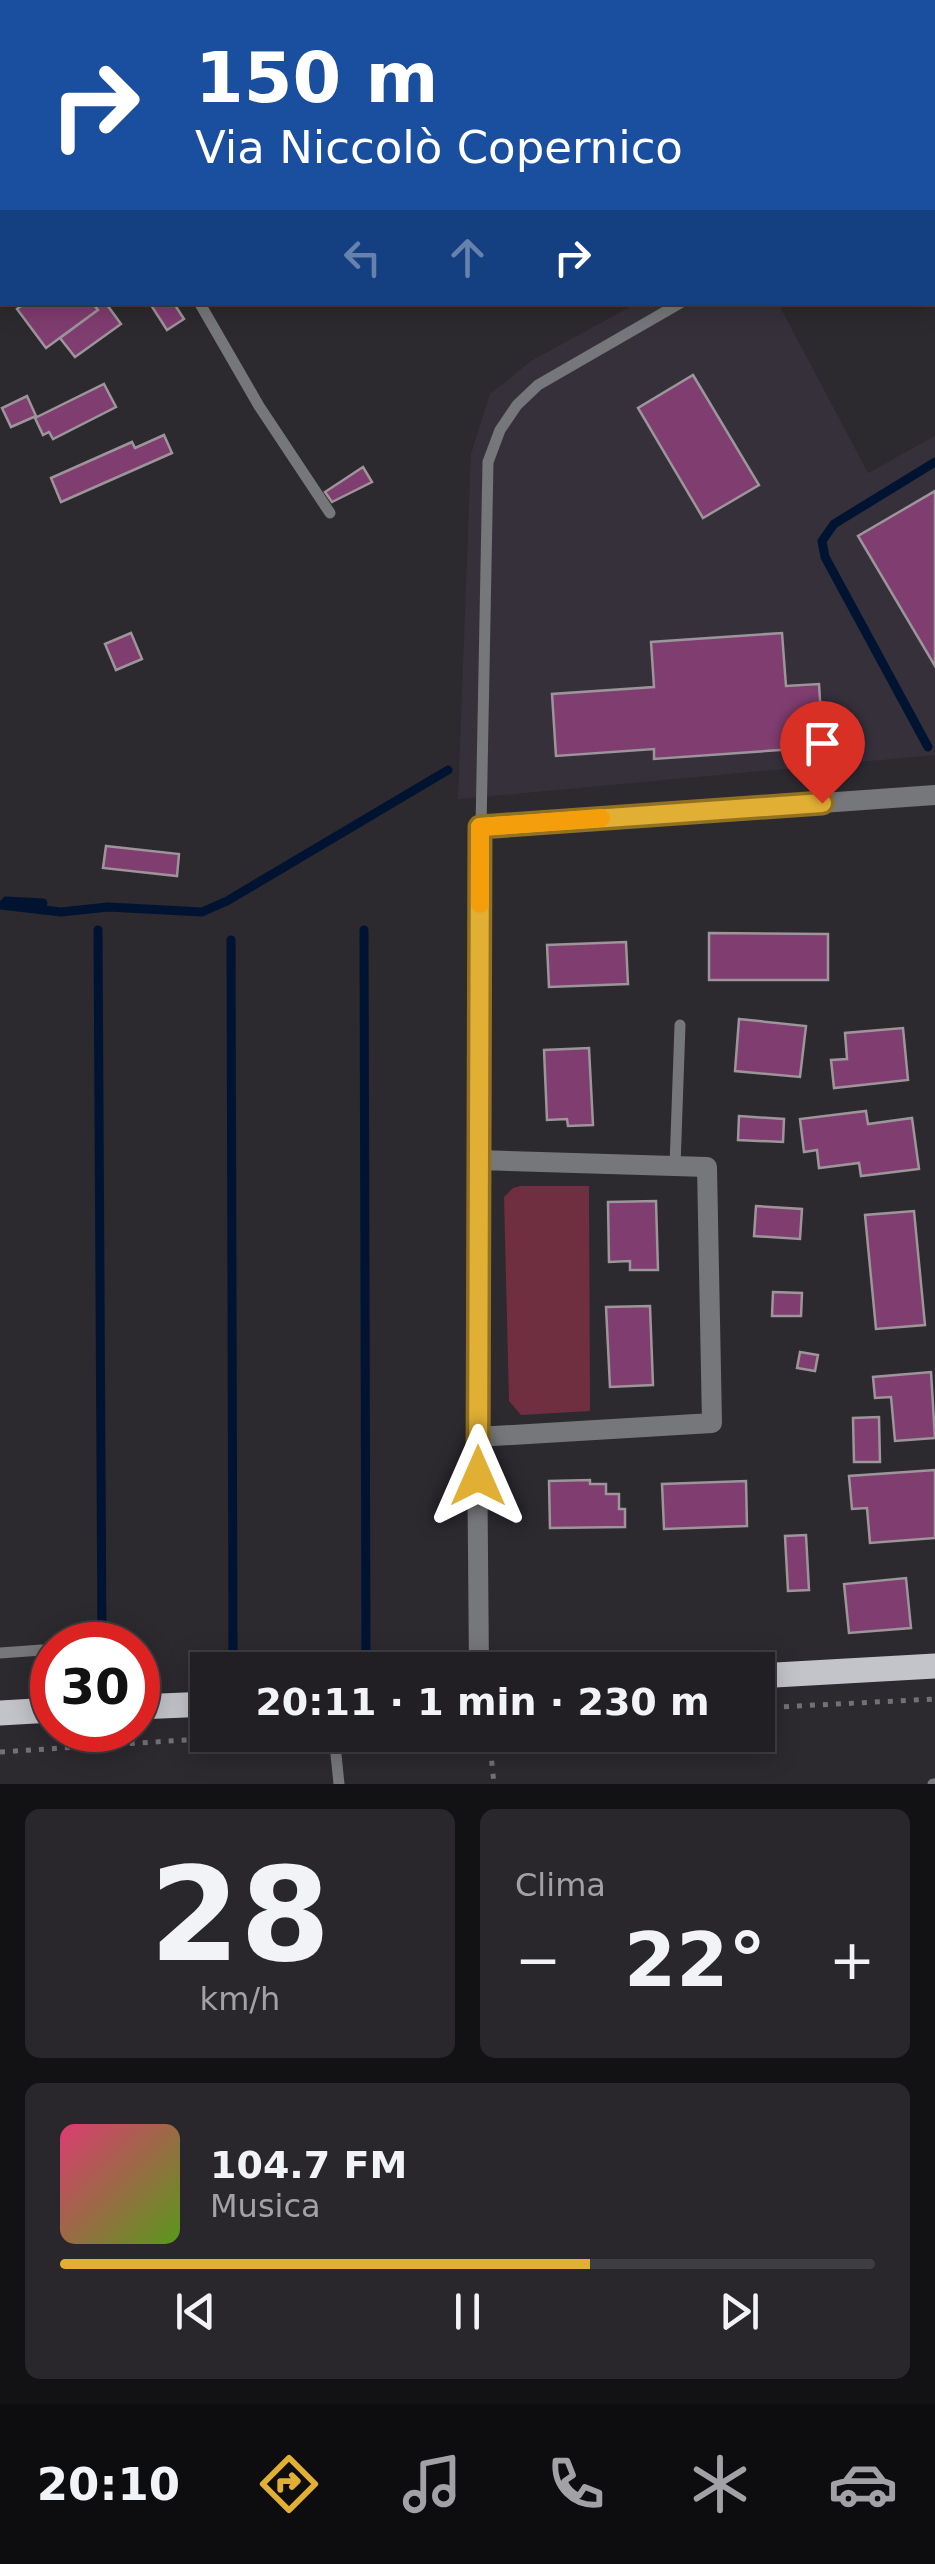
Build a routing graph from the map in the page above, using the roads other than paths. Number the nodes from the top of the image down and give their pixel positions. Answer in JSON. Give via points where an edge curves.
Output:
{"nodes":[{"id":1,"x":201,"y":305,"type":"edge"},
{"id":2,"x":677,"y":305,"type":"edge"},
{"id":3,"x":330,"y":513,"type":"dead end"},
{"id":4,"x":935,"y":794,"type":"edge"},
{"id":5,"x":480,"y":827,"type":"junction"},
{"id":6,"x":680,"y":1025,"type":"dead end"},
{"id":7,"x":479,"y":1160,"type":"junction"},
{"id":8,"x":674,"y":1166,"type":"junction"},
{"id":9,"x":477,"y":1437,"type":"junction"},
{"id":10,"x":30,"y":1651,"type":"edge"},
{"id":11,"x":479,"y":1652,"type":"edge"},
{"id":12,"x":0,"y":1653,"type":"edge"},
{"id":13,"x":935,"y":1666,"type":"edge"},
{"id":14,"x":775,"y":1675,"type":"edge"},
{"id":15,"x":190,"y":1705,"type":"edge"},
{"id":16,"x":160,"y":1706,"type":"edge"},
{"id":17,"x":30,"y":1711,"type":"edge"},
{"id":18,"x":0,"y":1713,"type":"edge"},
{"id":19,"x":336,"y":1752,"type":"edge"},
{"id":20,"x":339,"y":1784,"type":"edge"}],
"edges":[{"from":1,"to":3,"type":"lane"},
{"from":2,"to":5,"type":"lane","via":[[538,385],[500,430],[488,462]]},
{"from":4,"to":5,"type":"street"},
{"from":5,"to":7,"type":"street"},
{"from":6,"to":8,"type":"lane"},
{"from":7,"to":8,"type":"street"},
{"from":7,"to":9,"type":"street"},
{"from":8,"to":9,"type":"street","via":[[707,1166],[712,1423]]},
{"from":9,"to":11,"type":"street"},
{"from":10,"to":12,"type":"lane"},
{"from":13,"to":14,"type":"main road"},
{"from":15,"to":16,"type":"main road"},
{"from":17,"to":18,"type":"main road"},
{"from":19,"to":20,"type":"lane"}]}
